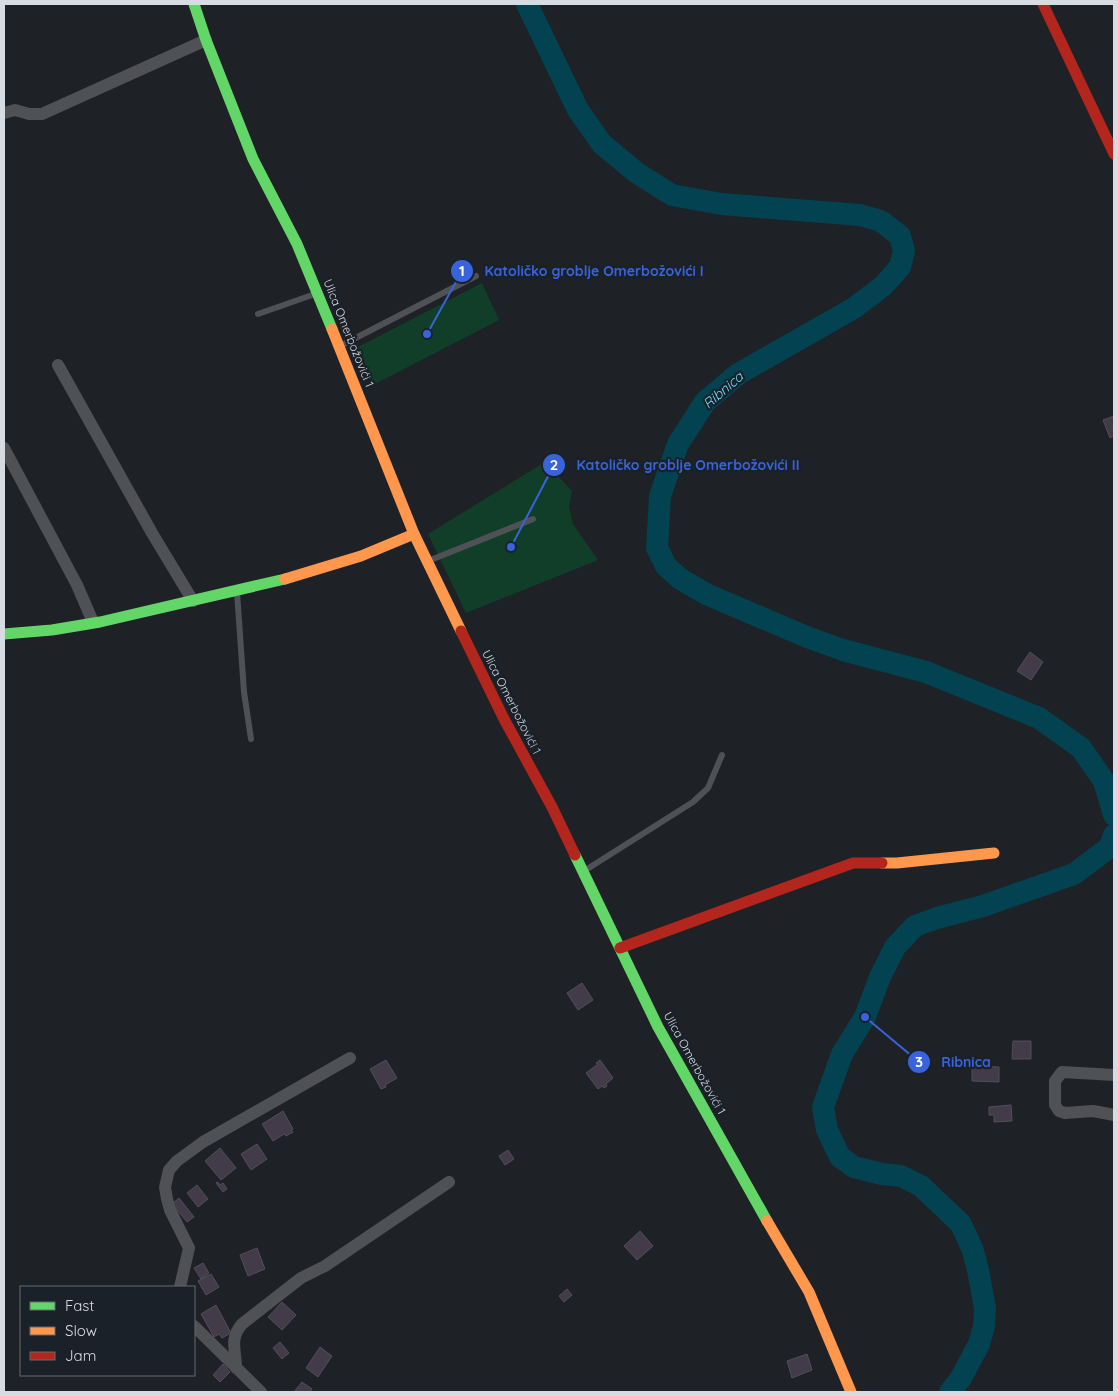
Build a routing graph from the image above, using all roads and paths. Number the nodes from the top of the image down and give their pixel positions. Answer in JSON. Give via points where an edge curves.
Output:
{"nodes":[{"id":1,"x":194,"y":4,"type":"edge"},
{"id":2,"x":1043,"y":4,"type":"edge"},
{"id":3,"x":206,"y":40,"type":"junction"},
{"id":4,"x":4,"y":113,"type":"edge"},
{"id":5,"x":1114,"y":154,"type":"edge"},
{"id":6,"x":476,"y":276,"type":"dead end"},
{"id":7,"x":318,"y":293,"type":"junction"},
{"id":8,"x":258,"y":314,"type":"dead end"},
{"id":9,"x":340,"y":346,"type":"junction"},
{"id":10,"x":58,"y":365,"type":"dead end"},
{"id":11,"x":4,"y":448,"type":"edge"},
{"id":12,"x":534,"y":519,"type":"dead end"},
{"id":13,"x":414,"y":534,"type":"junction"},
{"id":14,"x":427,"y":561,"type":"junction"},
{"id":15,"x":237,"y":592,"type":"junction"},
{"id":16,"x":193,"y":601,"type":"junction"},
{"id":17,"x":93,"y":622,"type":"junction"},
{"id":18,"x":4,"y":634,"type":"edge"},
{"id":19,"x":251,"y":739,"type":"dead end"},
{"id":20,"x":722,"y":755,"type":"dead end"},
{"id":21,"x":994,"y":853,"type":"dead end"},
{"id":22,"x":583,"y":872,"type":"junction"},
{"id":23,"x":620,"y":948,"type":"junction"},
{"id":24,"x":350,"y":1058,"type":"dead end"},
{"id":25,"x":1114,"y":1075,"type":"edge"},
{"id":26,"x":1114,"y":1114,"type":"edge"},
{"id":27,"x":449,"y":1182,"type":"dead end"},
{"id":28,"x":180,"y":1286,"type":"edge"},
{"id":29,"x":195,"y":1327,"type":"edge"},
{"id":30,"x":236,"y":1368,"type":"junction"},
{"id":31,"x":261,"y":1392,"type":"edge"},
{"id":32,"x":851,"y":1392,"type":"edge"}],
"edges":[{"from":1,"to":3,"type":"street","name":"Ulica Omerbožovići 1"},
{"from":2,"to":5,"type":"street"},
{"from":3,"to":4,"type":"street","via":[[42,114],[15,110]]},
{"from":3,"to":7,"type":"street","name":"Ulica Omerbožovići 1","via":[[253,159]]},
{"from":6,"to":9,"type":"lane"},
{"from":7,"to":8,"type":"lane"},
{"from":7,"to":9,"type":"street","name":"Ulica Omerbožovići 1"},
{"from":9,"to":13,"type":"street","name":"Ulica Omerbožovići 1"},
{"from":10,"to":16,"type":"street"},
{"from":11,"to":17,"type":"street","via":[[77,585]]},
{"from":12,"to":14,"type":"lane"},
{"from":13,"to":14,"type":"street","name":"Ulica Omerbožovići 1"},
{"from":13,"to":15,"type":"street","via":[[360,557]]},
{"from":14,"to":22,"type":"street","name":"Ulica Omerbožovići 1"},
{"from":15,"to":16,"type":"street"},
{"from":15,"to":19,"type":"lane","via":[[244,692]]},
{"from":16,"to":17,"type":"street"},
{"from":17,"to":18,"type":"street"},
{"from":20,"to":22,"type":"lane","via":[[708,788],[693,802]]},
{"from":21,"to":23,"type":"street","via":[[897,863],[853,863]]},
{"from":22,"to":23,"type":"street","name":"Ulica Omerbožovići 1"},
{"from":23,"to":32,"type":"street","name":"Ulica Omerbožovići 1","via":[[663,1035],[809,1292]]},
{"from":24,"to":28,"type":"street","via":[[203,1142],[169,1170],[165,1187],[170,1210],[188,1248]]},
{"from":25,"to":26,"type":"street","via":[[1062,1072],[1055,1080],[1055,1105],[1059,1111],[1065,1112]]},
{"from":27,"to":30,"type":"street","via":[[325,1266],[301,1278],[242,1324],[234,1340]]},
{"from":29,"to":30,"type":"street"},
{"from":30,"to":31,"type":"street"}]}
